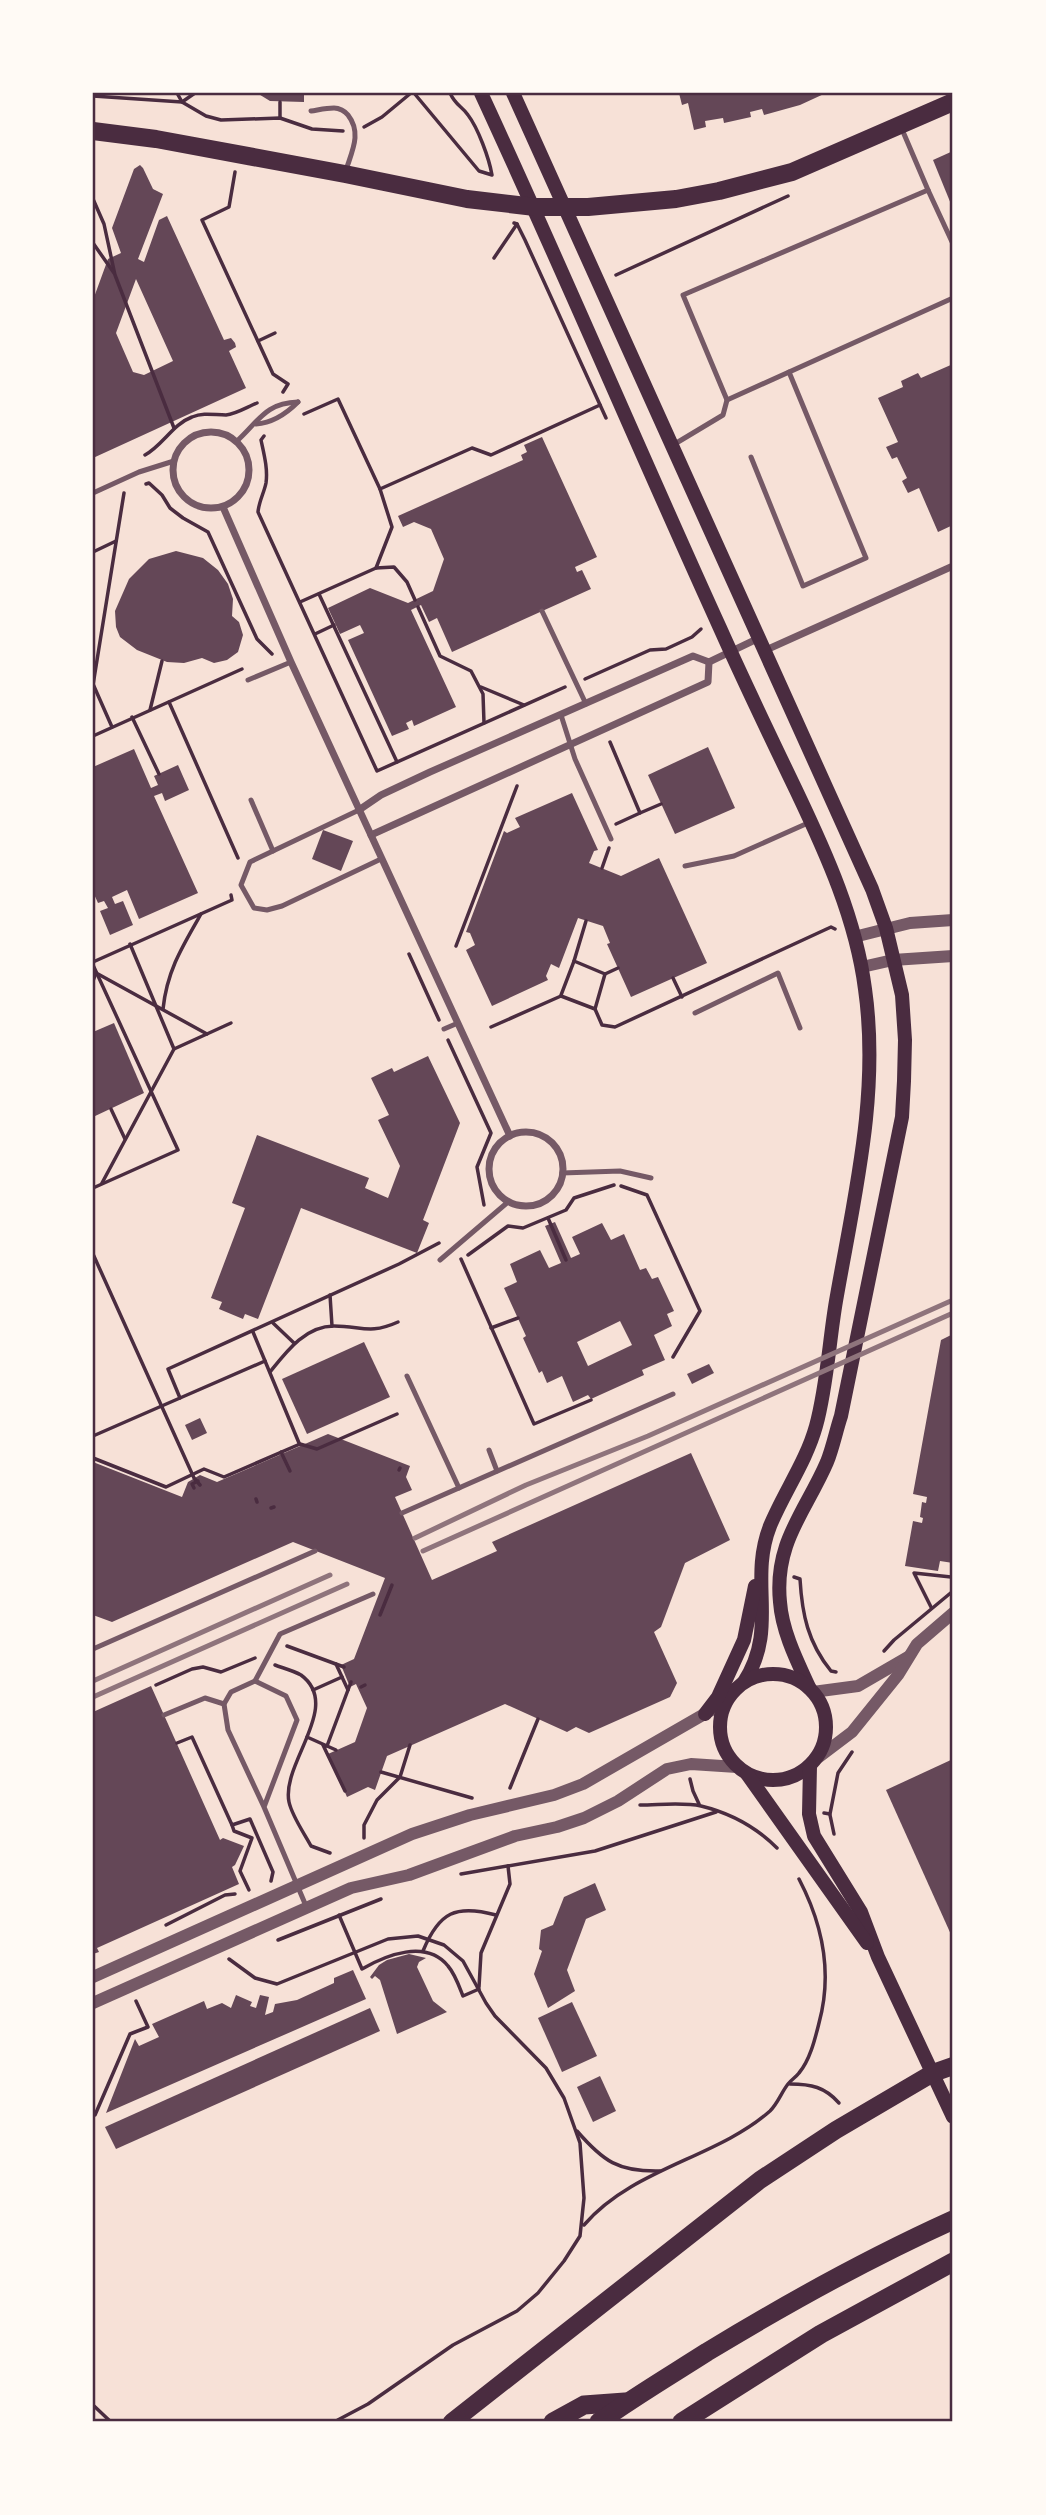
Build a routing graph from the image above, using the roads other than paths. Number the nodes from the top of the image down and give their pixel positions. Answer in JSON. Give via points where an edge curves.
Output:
{"nodes":[{"id":1,"x":482,"y":93,"type":"edge"},
{"id":2,"x":513,"y":93,"type":"edge"},
{"id":3,"x":953,"y":102,"type":"edge"},
{"id":4,"x":311,"y":111,"type":"dead end"},
{"id":5,"x":901,"y":126,"type":"junction"},
{"id":6,"x":93,"y":131,"type":"edge"},
{"id":7,"x":345,"y":174,"type":"junction"},
{"id":8,"x":928,"y":190,"type":"junction"},
{"id":9,"x":534,"y":207,"type":"junction"},
{"id":10,"x":564,"y":207,"type":"junction"},
{"id":11,"x":953,"y":244,"type":"edge"},
{"id":12,"x":953,"y":298,"type":"edge"},
{"id":13,"x":789,"y":372,"type":"junction"},
{"id":14,"x":727,"y":400,"type":"junction"},
{"id":15,"x":256,"y":424,"type":"junction"},
{"id":16,"x":237,"y":441,"type":"junction"},
{"id":17,"x":673,"y":445,"type":"junction"},
{"id":18,"x":751,"y":457,"type":"dead end"},
{"id":19,"x":174,"y":461,"type":"junction"},
{"id":20,"x":93,"y":493,"type":"edge"},
{"id":21,"x":223,"y":507,"type":"junction"},
{"id":22,"x":953,"y":566,"type":"edge"},
{"id":23,"x":542,"y":611,"type":"dead end"},
{"id":24,"x":763,"y":644,"type":"junction"},
{"id":25,"x":730,"y":652,"type":"junction"},
{"id":26,"x":290,"y":662,"type":"junction"},
{"id":27,"x":709,"y":662,"type":"junction"},
{"id":28,"x":248,"y":680,"type":"dead end"},
{"id":29,"x":586,"y":704,"type":"junction"},
{"id":30,"x":561,"y":715,"type":"junction"},
{"id":31,"x":570,"y":745,"type":"junction"},
{"id":32,"x":251,"y":800,"type":"dead end"},
{"id":33,"x":359,"y":810,"type":"junction"},
{"id":34,"x":811,"y":821,"type":"junction"},
{"id":35,"x":370,"y":835,"type":"junction"},
{"id":36,"x":611,"y":839,"type":"dead end"},
{"id":37,"x":273,"y":851,"type":"junction"},
{"id":38,"x":381,"y":859,"type":"junction"},
{"id":39,"x":685,"y":866,"type":"dead end"},
{"id":40,"x":953,"y":920,"type":"edge"},
{"id":41,"x":886,"y":928,"type":"junction"},
{"id":42,"x":855,"y":937,"type":"junction"},
{"id":43,"x":953,"y":956,"type":"edge"},
{"id":44,"x":893,"y":960,"type":"junction"},
{"id":45,"x":862,"y":967,"type":"junction"},
{"id":46,"x":695,"y":1013,"type":"dead end"},
{"id":47,"x":457,"y":1023,"type":"junction"},
{"id":48,"x":800,"y":1028,"type":"dead end"},
{"id":49,"x":444,"y":1029,"type":"road end"},
{"id":50,"x":510,"y":1136,"type":"junction"},
{"id":51,"x":562,"y":1173,"type":"junction"},
{"id":52,"x":650,"y":1178,"type":"dead end"},
{"id":53,"x":508,"y":1202,"type":"junction"},
{"id":54,"x":440,"y":1261,"type":"dead end"},
{"id":55,"x":407,"y":1376,"type":"dead end"},
{"id":56,"x":673,"y":1394,"type":"dead end"},
{"id":57,"x":489,"y":1450,"type":"dead end"},
{"id":58,"x":498,"y":1471,"type":"junction"},
{"id":59,"x":459,"y":1488,"type":"junction"},
{"id":60,"x":402,"y":1513,"type":"dead end"},
{"id":61,"x":315,"y":1551,"type":"dead end"},
{"id":62,"x":760,"y":1564,"type":"junction"},
{"id":63,"x":373,"y":1594,"type":"dead end"},
{"id":64,"x":953,"y":1613,"type":"edge"},
{"id":65,"x":93,"y":1649,"type":"edge"},
{"id":66,"x":908,"y":1657,"type":"junction"},
{"id":67,"x":256,"y":1681,"type":"junction"},
{"id":68,"x":744,"y":1682,"type":"junction"},
{"id":69,"x":811,"y":1690,"type":"junction"},
{"id":70,"x":727,"y":1701,"type":"junction"},
{"id":71,"x":224,"y":1704,"type":"junction"},
{"id":72,"x":705,"y":1714,"type":"junction"},
{"id":73,"x":164,"y":1715,"type":"dead end"},
{"id":74,"x":812,"y":1763,"type":"junction"},
{"id":75,"x":742,"y":1770,"type":"junction"},
{"id":76,"x":264,"y":1807,"type":"junction"},
{"id":77,"x":296,"y":1886,"type":"junction"},
{"id":78,"x":306,"y":1907,"type":"junction"},
{"id":79,"x":878,"y":1957,"type":"junction"},
{"id":80,"x":93,"y":1977,"type":"edge"},
{"id":81,"x":93,"y":2003,"type":"edge"},
{"id":82,"x":953,"y":2066,"type":"edge"},
{"id":83,"x":933,"y":2073,"type":"junction"},
{"id":84,"x":953,"y":2117,"type":"edge"},
{"id":85,"x":948,"y":2222,"type":"edge"},
{"id":86,"x":953,"y":2262,"type":"edge"},
{"id":87,"x":626,"y":2402,"type":"junction"},
{"id":88,"x":452,"y":2422,"type":"edge"},
{"id":89,"x":553,"y":2422,"type":"edge"},
{"id":90,"x":599,"y":2422,"type":"edge"},
{"id":91,"x":682,"y":2422,"type":"edge"}],
"edges":[{"from":1,"to":9,"type":"main road"},
{"from":2,"to":10,"type":"main road"},
{"from":3,"to":5,"type":"main road"},
{"from":4,"to":7,"type":"lane","via":[[336,107],[345,111],[356,129]]},
{"from":5,"to":8,"type":"lane"},
{"from":5,"to":10,"type":"main road","via":[[792,172],[719,191],[625,205]]},
{"from":6,"to":7,"type":"main road"},
{"from":7,"to":9,"type":"main road","via":[[467,199]]},
{"from":8,"to":11,"type":"lane"},
{"from":8,"to":14,"type":"lane","via":[[683,295]]},
{"from":9,"to":10,"type":"main road"},
{"from":9,"to":25,"type":"main road"},
{"from":10,"to":17,"type":"main road"},
{"from":12,"to":13,"type":"lane"},
{"from":13,"to":14,"type":"lane"},
{"from":13,"to":18,"type":"lane","via":[[866,558],[803,586]]},
{"from":14,"to":17,"type":"lane","via":[[723,415]]},
{"from":15,"to":15,"type":"lane","via":[[289,411],[298,402],[284,402],[261,414]]},
{"from":15,"to":16,"type":"lane"},
{"from":16,"to":19,"type":"street","via":[[225,434],[200,433],[188,439]]},
{"from":16,"to":21,"type":"street","via":[[248,461],[248,484]]},
{"from":17,"to":24,"type":"main road"},
{"from":19,"to":20,"type":"lane"},
{"from":19,"to":21,"type":"street","via":[[175,484],[190,502],[211,509]]},
{"from":21,"to":26,"type":"street"},
{"from":22,"to":24,"type":"street"},
{"from":23,"to":29,"type":"lane"},
{"from":24,"to":25,"type":"street"},
{"from":24,"to":41,"type":"main road"},
{"from":25,"to":27,"type":"street"},
{"from":25,"to":34,"type":"main road"},
{"from":26,"to":28,"type":"lane"},
{"from":26,"to":33,"type":"street"},
{"from":27,"to":29,"type":"street","via":[[693,656]]},
{"from":27,"to":31,"type":"street","via":[[708,682]]},
{"from":29,"to":30,"type":"street"},
{"from":30,"to":31,"type":"lane"},
{"from":30,"to":33,"type":"street","via":[[393,790]]},
{"from":31,"to":35,"type":"street"},
{"from":31,"to":36,"type":"lane"},
{"from":32,"to":37,"type":"lane"},
{"from":33,"to":35,"type":"street"},
{"from":33,"to":37,"type":"lane"},
{"from":34,"to":39,"type":"lane","via":[[734,856]]},
{"from":34,"to":42,"type":"main road"},
{"from":35,"to":38,"type":"street"},
{"from":37,"to":38,"type":"lane","via":[[250,862],[241,885],[254,908],[282,906]]},
{"from":38,"to":47,"type":"street"},
{"from":40,"to":41,"type":"street"},
{"from":41,"to":42,"type":"street"},
{"from":41,"to":44,"type":"main road"},
{"from":42,"to":45,"type":"main road"},
{"from":43,"to":44,"type":"street"},
{"from":44,"to":45,"type":"street"},
{"from":44,"to":69,"type":"main road","via":[[902,995],[905,1040],[902,1117],[841,1416],[827,1462],[791,1531],[780,1574],[781,1610]]},
{"from":45,"to":62,"type":"main road","via":[[870,1031],[869,1094],[821,1405],[800,1467],[769,1527]]},
{"from":46,"to":48,"type":"lane","via":[[778,973]]},
{"from":47,"to":49,"type":"lane"},
{"from":47,"to":50,"type":"street"},
{"from":50,"to":51,"type":"street","via":[[542,1137],[558,1152]]},
{"from":50,"to":53,"type":"street","via":[[493,1152],[489,1174],[492,1185]]},
{"from":51,"to":52,"type":"lane","via":[[620,1171]]},
{"from":51,"to":53,"type":"street","via":[[559,1185],[543,1202],[519,1206]]},
{"from":53,"to":54,"type":"lane"},
{"from":55,"to":59,"type":"lane"},
{"from":56,"to":58,"type":"lane"},
{"from":57,"to":58,"type":"lane"},
{"from":58,"to":59,"type":"lane"},
{"from":59,"to":60,"type":"lane"},
{"from":61,"to":65,"type":"lane"},
{"from":62,"to":68,"type":"main road","via":[[762,1636],[754,1667]]},
{"from":62,"to":72,"type":"main road","via":[[744,1640],[718,1697]]},
{"from":63,"to":67,"type":"lane","via":[[280,1634]]},
{"from":64,"to":66,"type":"street"},
{"from":66,"to":69,"type":"street","via":[[858,1686]]},
{"from":66,"to":74,"type":"street","via":[[852,1732]]},
{"from":67,"to":71,"type":"lane","via":[[231,1692]]},
{"from":67,"to":76,"type":"lane","via":[[286,1696],[297,1720]]},
{"from":68,"to":69,"type":"main road","via":[[770,1674],[797,1679]]},
{"from":68,"to":70,"type":"main road"},
{"from":69,"to":74,"type":"main road","via":[[826,1722],[823,1746]]},
{"from":70,"to":72,"type":"street"},
{"from":70,"to":75,"type":"main road","via":[[721,1735],[729,1757]]},
{"from":71,"to":73,"type":"lane","via":[[205,1698]]},
{"from":71,"to":76,"type":"lane","via":[[228,1730]]},
{"from":72,"to":77,"type":"street","via":[[583,1784],[431,1827]]},
{"from":74,"to":75,"type":"main road","via":[[783,1779],[764,1780]]},
{"from":74,"to":79,"type":"main road","via":[[809,1814],[814,1836],[861,1912]]},
{"from":75,"to":78,"type":"street","via":[[691,1764],[667,1769],[584,1818],[514,1836],[409,1875],[351,1888]]},
{"from":75,"to":79,"type":"main road"},
{"from":76,"to":77,"type":"lane"},
{"from":77,"to":78,"type":"lane"},
{"from":77,"to":80,"type":"street"},
{"from":78,"to":81,"type":"street"},
{"from":79,"to":83,"type":"main road"},
{"from":82,"to":83,"type":"main road"},
{"from":83,"to":84,"type":"main road"},
{"from":83,"to":88,"type":"main road","via":[[760,2180]]},
{"from":85,"to":87,"type":"highway","via":[[826,2283]]},
{"from":86,"to":91,"type":"highway","via":[[821,2334]]},
{"from":87,"to":89,"type":"highway","via":[[584,2405]]},
{"from":87,"to":90,"type":"highway"}]}
